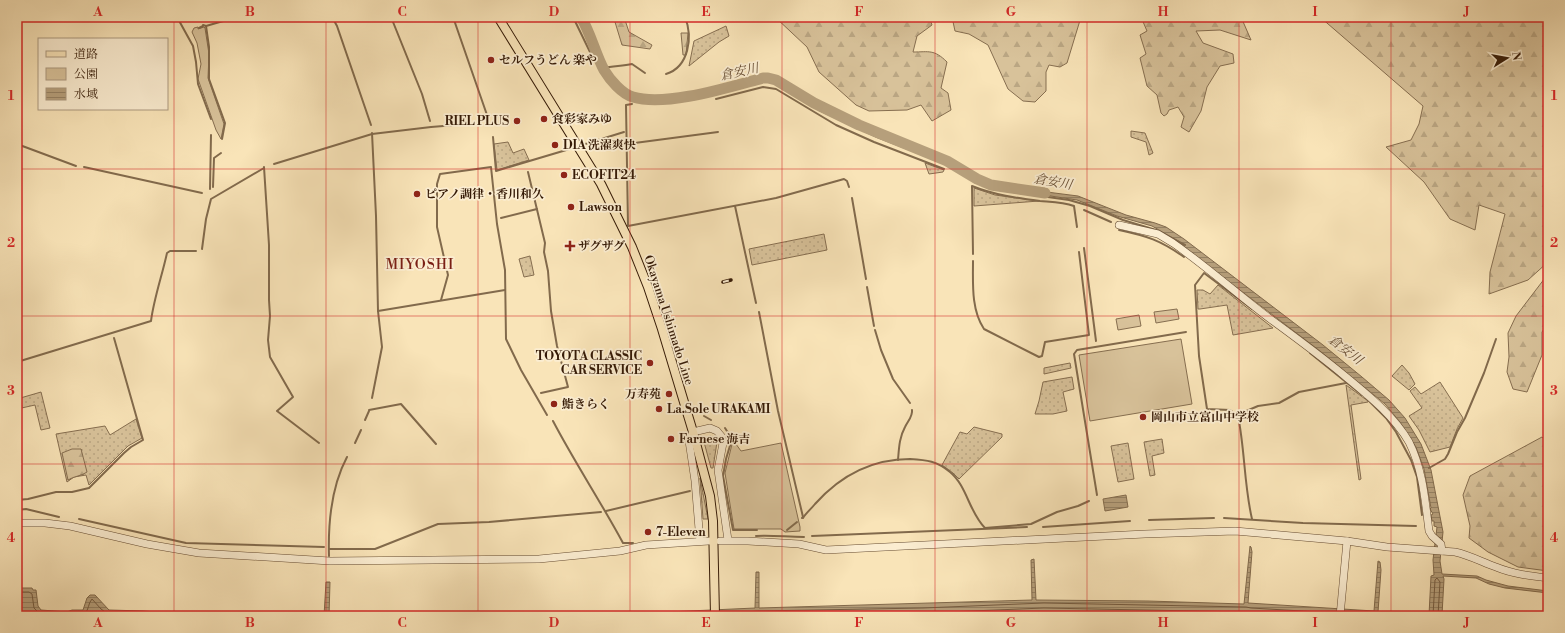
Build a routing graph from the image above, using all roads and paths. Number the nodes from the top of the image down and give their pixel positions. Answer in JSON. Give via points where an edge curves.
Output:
{"nodes":[{"id":1,"x":498,"y":17,"type":"edge"},
{"id":2,"x":1119,"y":225,"type":"dead end"},
{"id":3,"x":693,"y":432,"type":"junction"},
{"id":4,"x":17,"y":523,"type":"edge"},
{"id":5,"x":700,"y":541,"type":"junction"},
{"id":6,"x":709,"y":541,"type":"dead end"},
{"id":7,"x":1347,"y":541,"type":"junction"},
{"id":8,"x":1442,"y":551,"type":"junction"},
{"id":9,"x":1548,"y":578,"type":"edge"},
{"id":10,"x":715,"y":616,"type":"edge"},
{"id":11,"x":1340,"y":616,"type":"edge"}],
"edges":[{"from":1,"to":3,"type":"main road","name":"Okayama Ushimado Line","via":[[601,184],[629,242],[648,287]]},
{"from":2,"to":8,"type":"street","via":[[1158,234],[1176,246],[1307,346],[1382,408],[1402,432],[1415,455],[1422,477],[1429,531],[1441,544]]},
{"from":3,"to":5,"type":"street","via":[[689,440]]},
{"from":3,"to":7,"type":"street","via":[[710,428],[722,437],[718,470],[724,541],[799,544],[826,550],[1235,531]]},
{"from":3,"to":10,"type":"main road","name":"Okayama Ushimado Line","via":[[710,496],[713,521]]},
{"from":4,"to":5,"type":"street","via":[[70,526],[199,553],[330,561],[538,559]]},
{"from":5,"to":6,"type":"street"},
{"from":7,"to":8,"type":"street"},
{"from":7,"to":11,"type":"street"},
{"from":8,"to":9,"type":"street","via":[[1465,554],[1494,567],[1522,575]]}]}
